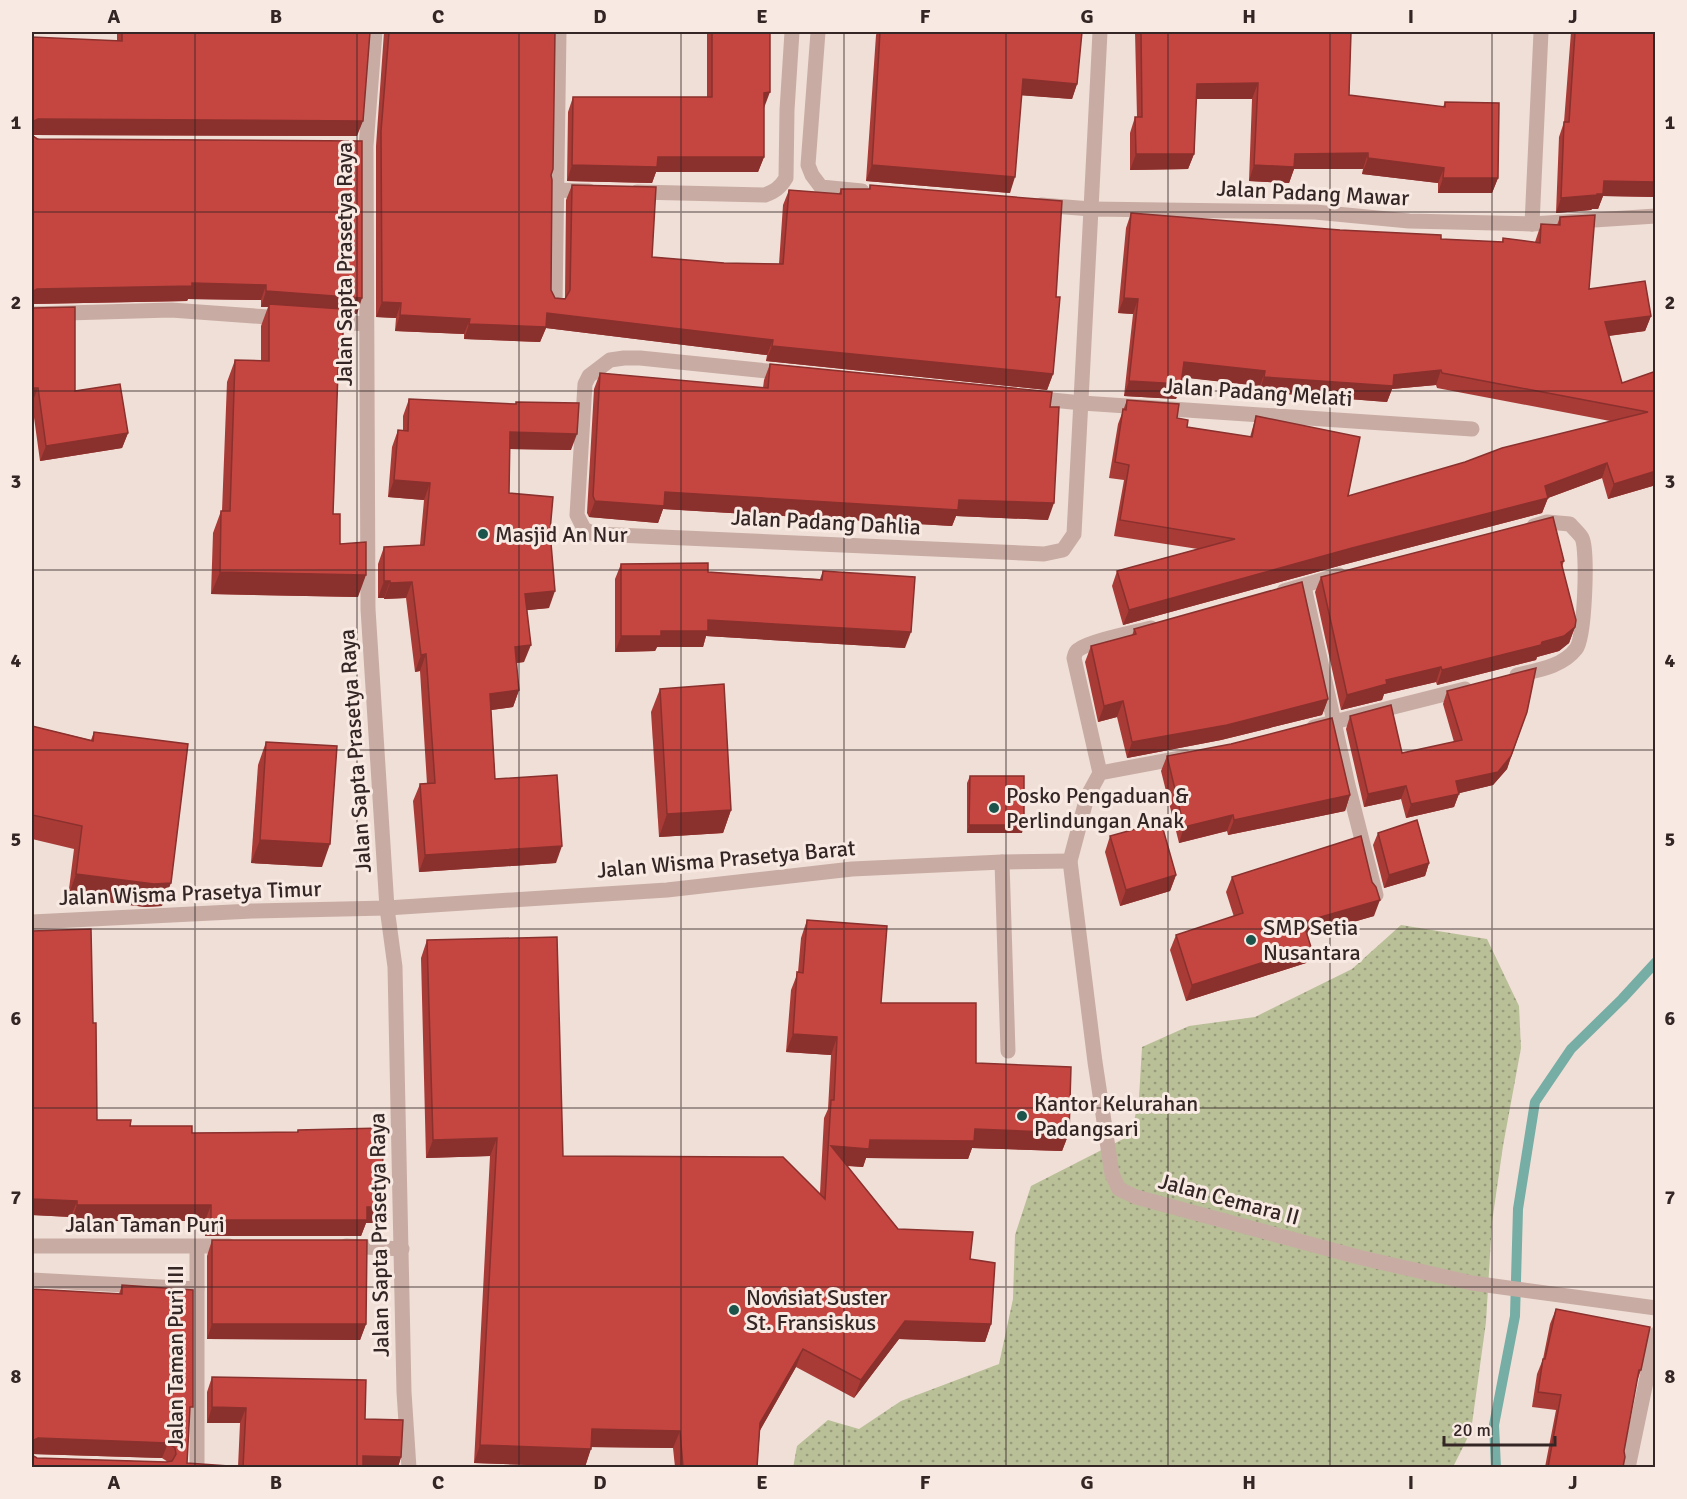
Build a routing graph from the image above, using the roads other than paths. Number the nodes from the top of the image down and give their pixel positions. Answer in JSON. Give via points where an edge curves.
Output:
{"nodes":[{"id":1,"x":375,"y":32,"type":"edge"},
{"id":2,"x":559,"y":32,"type":"edge"},
{"id":3,"x":792,"y":32,"type":"edge"},
{"id":4,"x":818,"y":32,"type":"edge"},
{"id":5,"x":1100,"y":32,"type":"edge"},
{"id":6,"x":1541,"y":32,"type":"edge"},
{"id":7,"x":555,"y":190,"type":"junction"},
{"id":8,"x":602,"y":191,"type":"edge"},
{"id":9,"x":625,"y":192,"type":"edge"},
{"id":10,"x":878,"y":192,"type":"edge"},
{"id":11,"x":1020,"y":204,"type":"edge"},
{"id":12,"x":1091,"y":209,"type":"junction"},
{"id":13,"x":1656,"y":216,"type":"edge"},
{"id":14,"x":1532,"y":224,"type":"junction"},
{"id":15,"x":555,"y":305,"type":"edge"},
{"id":16,"x":32,"y":314,"type":"edge"},
{"id":17,"x":366,"y":324,"type":"junction"},
{"id":18,"x":808,"y":375,"type":"edge"},
{"id":19,"x":1022,"y":397,"type":"edge"},
{"id":20,"x":1082,"y":403,"type":"junction"},
{"id":21,"x":1472,"y":429,"type":"dead end"},
{"id":22,"x":1514,"y":531,"type":"edge"},
{"id":23,"x":1349,"y":573,"type":"edge"},
{"id":24,"x":1304,"y":586,"type":"junction"},
{"id":25,"x":1270,"y":595,"type":"edge"},
{"id":26,"x":1168,"y":623,"type":"edge"},
{"id":27,"x":1502,"y":679,"type":"edge"},
{"id":28,"x":1480,"y":685,"type":"edge"},
{"id":29,"x":1335,"y":722,"type":"junction"},
{"id":30,"x":1302,"y":730,"type":"edge"},
{"id":31,"x":1201,"y":754,"type":"edge"},
{"id":32,"x":1100,"y":773,"type":"junction"},
{"id":33,"x":1070,"y":861,"type":"junction"},
{"id":34,"x":1002,"y":862,"type":"junction"},
{"id":35,"x":1376,"y":895,"type":"edge"},
{"id":36,"x":387,"y":908,"type":"junction"},
{"id":37,"x":32,"y":922,"type":"edge"},
{"id":38,"x":1008,"y":1051,"type":"dead end"},
{"id":39,"x":32,"y":1246,"type":"edge"},
{"id":40,"x":197,"y":1246,"type":"junction"},
{"id":41,"x":245,"y":1246,"type":"edge"},
{"id":42,"x":328,"y":1246,"type":"edge"},
{"id":43,"x":402,"y":1249,"type":"junction"},
{"id":44,"x":32,"y":1280,"type":"edge"},
{"id":45,"x":197,"y":1289,"type":"junction"},
{"id":46,"x":1656,"y":1308,"type":"edge"},
{"id":47,"x":1656,"y":1334,"type":"edge"},
{"id":48,"x":197,"y":1467,"type":"edge"},
{"id":49,"x":409,"y":1467,"type":"edge"},
{"id":50,"x":1628,"y":1467,"type":"edge"}],
"edges":[{"from":1,"to":17,"type":"street","name":"Jalan Sapta Prasetya Raya","via":[[360,146]]},
{"from":2,"to":7,"type":"street"},
{"from":3,"to":9,"type":"street","via":[[786,178],[777,191],[765,195]]},
{"from":4,"to":10,"type":"street","via":[[808,165],[821,187]]},
{"from":5,"to":12,"type":"street"},
{"from":6,"to":14,"type":"street"},
{"from":7,"to":8,"type":"street"},
{"from":7,"to":15,"type":"street"},
{"from":11,"to":12,"type":"street","name":"Jalan Padang Mawar"},
{"from":12,"to":14,"type":"street","name":"Jalan Padang Mawar","via":[[1315,212],[1409,221]]},
{"from":12,"to":20,"type":"street"},
{"from":13,"to":14,"type":"street","name":"Jalan Padang Mawar"},
{"from":16,"to":17,"type":"street","via":[[171,310]]},
{"from":17,"to":36,"type":"street","name":"Jalan Sapta Prasetya Raya","via":[[368,609]]},
{"from":18,"to":20,"type":"street","name":"Jalan Padang Dahlia","via":[[624,358],[610,360],[589,375],[585,384],[577,515],[584,529],[594,534],[1044,555],[1063,550],[1074,534]]},
{"from":19,"to":20,"type":"street","name":"Jalan Padang Melati"},
{"from":20,"to":21,"type":"street","name":"Jalan Padang Melati"},
{"from":22,"to":27,"type":"street","via":[[1547,522],[1570,524],[1582,538],[1583,625],[1578,648],[1557,665]]},
{"from":23,"to":24,"type":"street"},
{"from":24,"to":25,"type":"street"},
{"from":24,"to":29,"type":"street"},
{"from":26,"to":32,"type":"street","via":[[1100,642],[1075,654]]},
{"from":28,"to":29,"type":"street"},
{"from":29,"to":30,"type":"street"},
{"from":29,"to":35,"type":"street"},
{"from":31,"to":32,"type":"street"},
{"from":32,"to":33,"type":"street","via":[[1087,796]]},
{"from":33,"to":34,"type":"street","name":"Jalan Wisma Prasetya Barat"},
{"from":33,"to":46,"type":"street","name":"Jalan Cemara II","via":[[1095,1062],[1112,1174],[1119,1189],[1210,1218],[1472,1283]]},
{"from":34,"to":36,"type":"street","name":"Jalan Wisma Prasetya Barat","via":[[852,869],[667,890]]},
{"from":34,"to":38,"type":"street"},
{"from":36,"to":37,"type":"street","name":"Jalan Wisma Prasetya Timur"},
{"from":36,"to":43,"type":"street","name":"Jalan Sapta Prasetya Raya","via":[[395,967]]},
{"from":39,"to":40,"type":"street","name":"Jalan Taman Puri"},
{"from":40,"to":41,"type":"street","name":"Jalan Taman Puri"},
{"from":40,"to":45,"type":"street","name":"Jalan Taman Puri III"},
{"from":42,"to":43,"type":"street"},
{"from":43,"to":49,"type":"street","name":"Jalan Sapta Prasetya Raya"},
{"from":44,"to":45,"type":"street"},
{"from":45,"to":48,"type":"street","name":"Jalan Taman Puri III"},
{"from":47,"to":50,"type":"street"}]}
